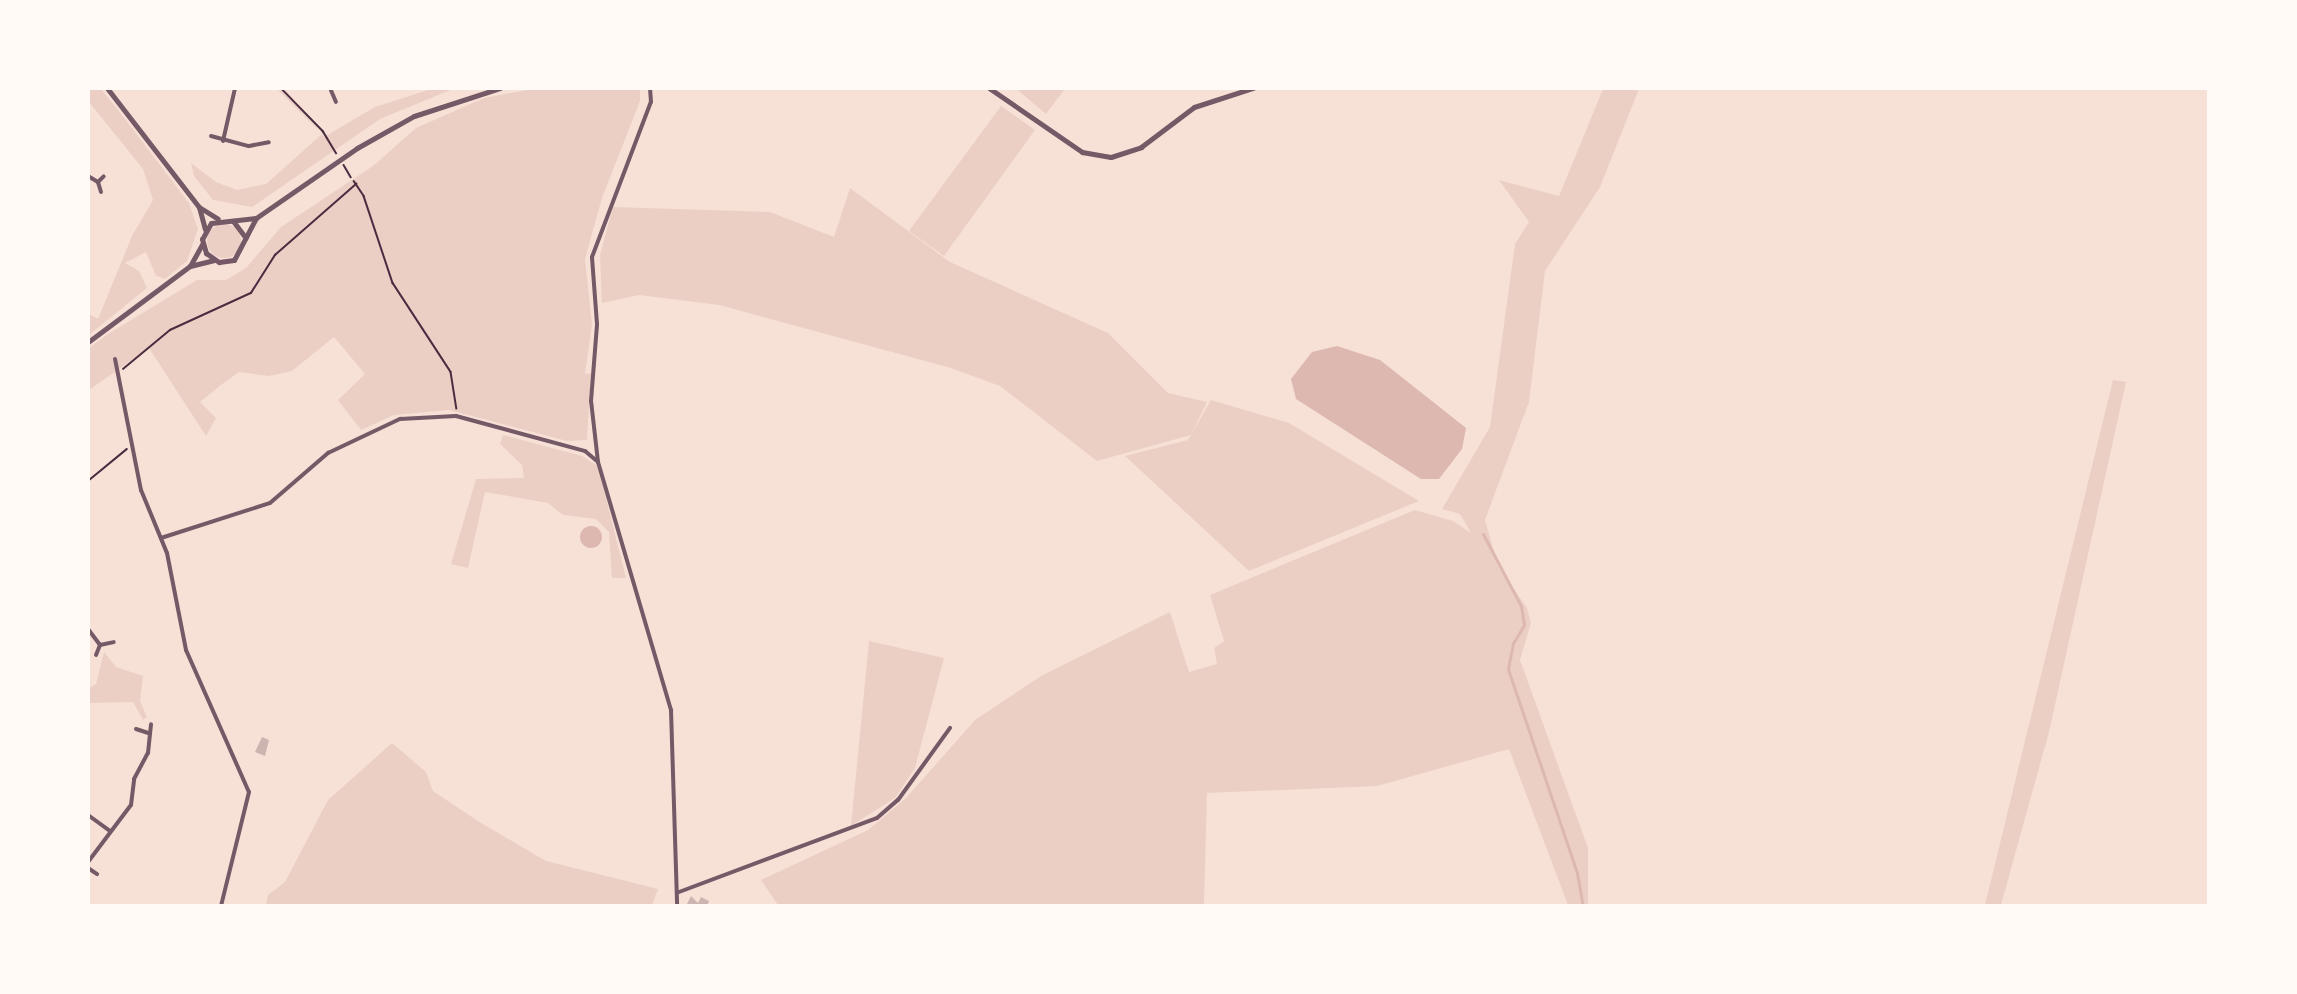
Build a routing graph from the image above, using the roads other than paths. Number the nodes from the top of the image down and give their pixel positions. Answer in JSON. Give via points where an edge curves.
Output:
{"nodes":[{"id":1,"x":106,"y":88,"type":"edge"},
{"id":2,"x":235,"y":88,"type":"edge"},
{"id":3,"x":330,"y":88,"type":"edge"},
{"id":4,"x":500,"y":88,"type":"edge"},
{"id":5,"x":651,"y":88,"type":"edge"},
{"id":6,"x":989,"y":88,"type":"edge"},
{"id":7,"x":1252,"y":88,"type":"edge"},
{"id":8,"x":336,"y":102,"type":"dead end"},
{"id":9,"x":212,"y":136,"type":"dead end"},
{"id":10,"x":223,"y":141,"type":"junction"},
{"id":11,"x":269,"y":142,"type":"dead end"},
{"id":12,"x":88,"y":176,"type":"edge"},
{"id":13,"x":104,"y":176,"type":"dead end"},
{"id":14,"x":98,"y":182,"type":"junction"},
{"id":15,"x":101,"y":192,"type":"dead end"},
{"id":16,"x":199,"y":207,"type":"junction"},
{"id":17,"x":256,"y":218,"type":"junction"},
{"id":18,"x":218,"y":219,"type":"junction"},
{"id":19,"x":233,"y":220,"type":"junction"},
{"id":20,"x":205,"y":229,"type":"junction"},
{"id":21,"x":246,"y":239,"type":"junction"},
{"id":22,"x":202,"y":244,"type":"junction"},
{"id":23,"x":214,"y":260,"type":"junction"},
{"id":24,"x":190,"y":266,"type":"junction"},
{"id":25,"x":88,"y":342,"type":"edge"},
{"id":26,"x":115,"y":359,"type":"dead end"},
{"id":27,"x":598,"y":462,"type":"junction"},
{"id":28,"x":161,"y":538,"type":"junction"},
{"id":29,"x":88,"y":629,"type":"edge"},
{"id":30,"x":114,"y":642,"type":"dead end"},
{"id":31,"x":100,"y":645,"type":"junction"},
{"id":32,"x":96,"y":656,"type":"dead end"},
{"id":33,"x":151,"y":724,"type":"dead end"},
{"id":34,"x":950,"y":728,"type":"dead end"},
{"id":35,"x":136,"y":729,"type":"dead end"},
{"id":36,"x":148,"y":733,"type":"junction"},
{"id":37,"x":88,"y":745,"type":"edge"},
{"id":38,"x":88,"y":756,"type":"edge"},
{"id":39,"x":88,"y":815,"type":"edge"},
{"id":40,"x":110,"y":831,"type":"junction"},
{"id":41,"x":88,"y":862,"type":"edge"},
{"id":42,"x":88,"y":868,"type":"edge"},
{"id":43,"x":97,"y":874,"type":"dead end"},
{"id":44,"x":679,"y":892,"type":"junction"},
{"id":45,"x":221,"y":906,"type":"edge"},
{"id":46,"x":676,"y":906,"type":"edge"}],
"edges":[{"from":1,"to":16,"type":"street"},
{"from":2,"to":10,"type":"street"},
{"from":3,"to":8,"type":"street"},
{"from":4,"to":17,"type":"street","via":[[388,129]]},
{"from":5,"to":27,"type":"street","via":[[651,102],[592,256],[597,324],[591,401]]},
{"from":6,"to":7,"type":"street","via":[[1082,152],[1111,157],[1141,147],[1194,107]]},
{"from":9,"to":10,"type":"street"},
{"from":10,"to":11,"type":"street","via":[[249,146]]},
{"from":12,"to":14,"type":"street"},
{"from":13,"to":14,"type":"street"},
{"from":14,"to":15,"type":"street"},
{"from":16,"to":18,"type":"street"},
{"from":16,"to":20,"type":"street"},
{"from":17,"to":19,"type":"street"},
{"from":17,"to":21,"type":"street"},
{"from":18,"to":19,"type":"street"},
{"from":18,"to":20,"type":"street"},
{"from":19,"to":21,"type":"street"},
{"from":20,"to":22,"type":"street"},
{"from":21,"to":23,"type":"street","via":[[234,261]]},
{"from":22,"to":23,"type":"street"},
{"from":22,"to":24,"type":"street"},
{"from":23,"to":24,"type":"street"},
{"from":24,"to":25,"type":"street"},
{"from":26,"to":28,"type":"street","via":[[141,490]]},
{"from":27,"to":28,"type":"street","via":[[585,451],[456,416],[386,422],[328,453],[270,503]]},
{"from":27,"to":44,"type":"street","via":[[671,710]]},
{"from":28,"to":45,"type":"street","via":[[186,650],[249,792]]},
{"from":29,"to":31,"type":"street"},
{"from":30,"to":31,"type":"street"},
{"from":31,"to":32,"type":"street"},
{"from":33,"to":36,"type":"street"},
{"from":34,"to":44,"type":"street","via":[[898,800],[877,818]]},
{"from":35,"to":36,"type":"street"},
{"from":36,"to":40,"type":"street","via":[[148,753],[134,778],[131,805]]},
{"from":37,"to":38,"type":"street"},
{"from":39,"to":40,"type":"street"},
{"from":40,"to":41,"type":"street"},
{"from":42,"to":43,"type":"street"},
{"from":44,"to":46,"type":"street"}]}
